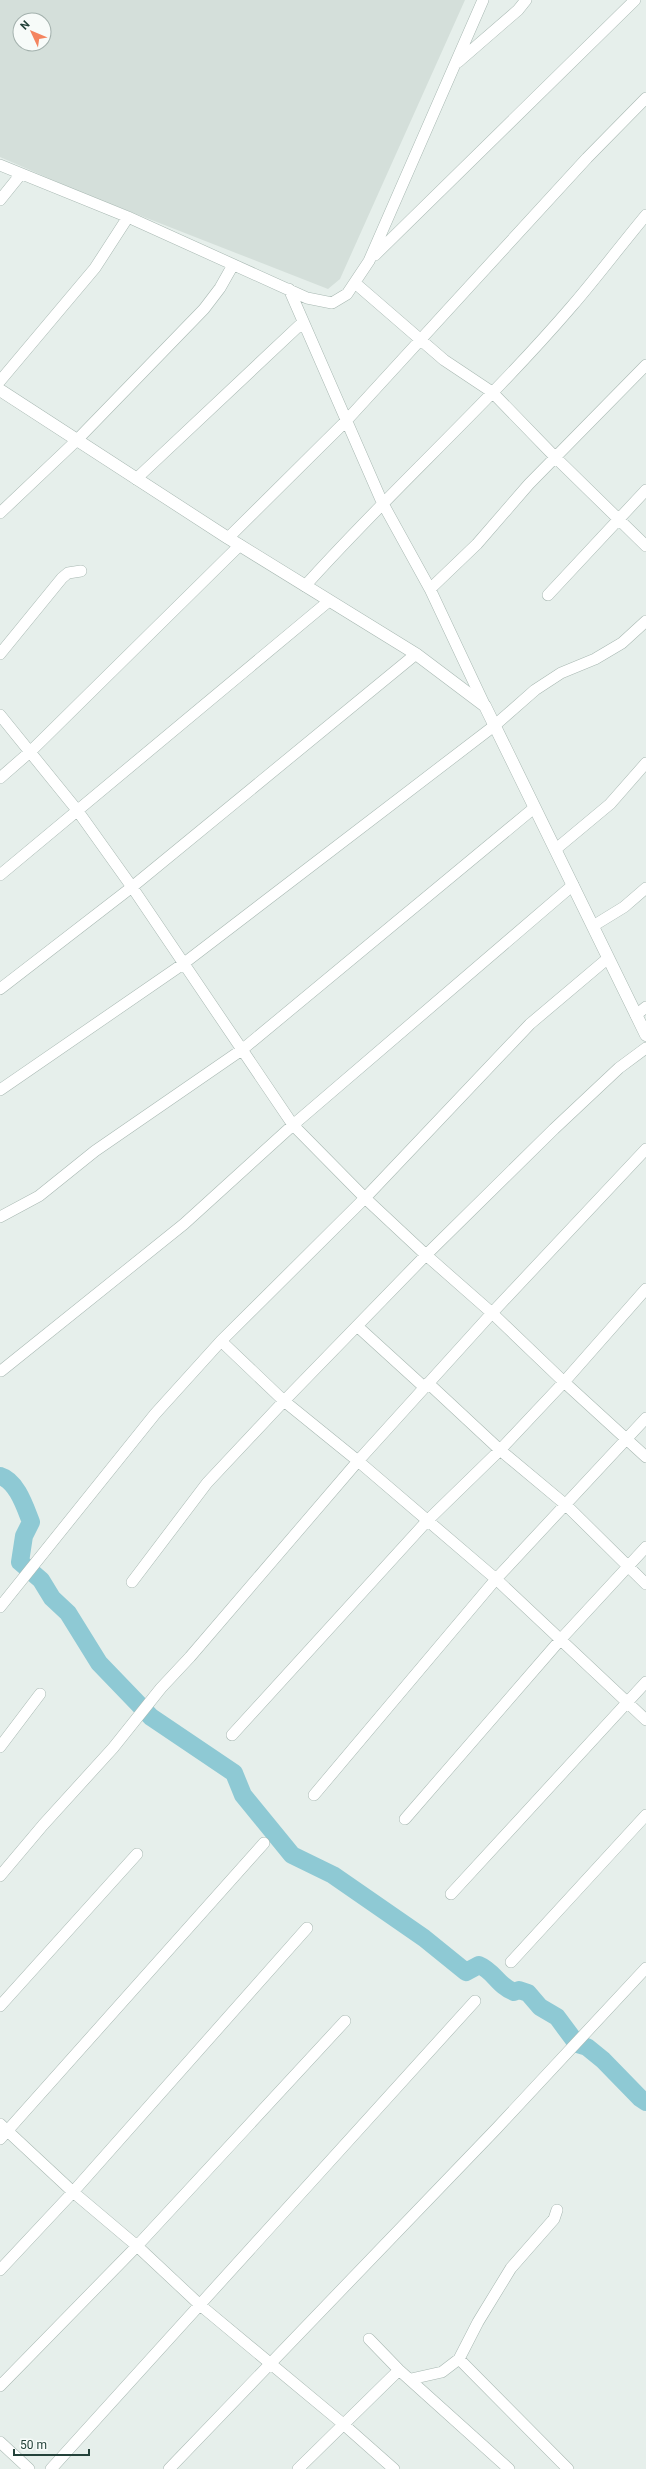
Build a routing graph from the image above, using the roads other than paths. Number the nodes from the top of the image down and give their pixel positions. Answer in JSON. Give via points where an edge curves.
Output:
{"nodes":[{"id":1,"x":483,"y":0,"type":"edge"},
{"id":2,"x":526,"y":0,"type":"edge"},
{"id":3,"x":635,"y":0,"type":"edge"},
{"id":4,"x":455,"y":65,"type":"junction"},
{"id":5,"x":646,"y":98,"type":"edge"},
{"id":6,"x":0,"y":165,"type":"edge"},
{"id":7,"x":21,"y":174,"type":"junction"},
{"id":8,"x":0,"y":200,"type":"edge"},
{"id":9,"x":646,"y":215,"type":"edge"},
{"id":10,"x":128,"y":217,"type":"junction"},
{"id":11,"x":369,"y":261,"type":"junction"},
{"id":12,"x":233,"y":265,"type":"junction"},
{"id":13,"x":355,"y":283,"type":"junction"},
{"id":14,"x":289,"y":289,"type":"junction"},
{"id":15,"x":303,"y":322,"type":"junction"},
{"id":16,"x":420,"y":338,"type":"junction"},
{"id":17,"x":646,"y":365,"type":"edge"},
{"id":18,"x":0,"y":381,"type":"edge"},
{"id":19,"x":0,"y":390,"type":"edge"},
{"id":20,"x":492,"y":392,"type":"junction"},
{"id":21,"x":346,"y":421,"type":"junction"},
{"id":22,"x":76,"y":440,"type":"junction"},
{"id":23,"x":556,"y":458,"type":"junction"},
{"id":24,"x":136,"y":479,"type":"junction"},
{"id":25,"x":646,"y":490,"type":"edge"},
{"id":26,"x":382,"y":502,"type":"junction"},
{"id":27,"x":0,"y":513,"type":"edge"},
{"id":28,"x":619,"y":518,"type":"junction"},
{"id":29,"x":228,"y":538,"type":"junction"},
{"id":30,"x":240,"y":545,"type":"junction"},
{"id":31,"x":646,"y":546,"type":"edge"},
{"id":32,"x":81,"y":571,"type":"dead end"},
{"id":33,"x":305,"y":586,"type":"junction"},
{"id":34,"x":430,"y":589,"type":"junction"},
{"id":35,"x":548,"y":596,"type":"dead end"},
{"id":36,"x":329,"y":601,"type":"junction"},
{"id":37,"x":646,"y":621,"type":"edge"},
{"id":38,"x":0,"y":654,"type":"edge"},
{"id":39,"x":416,"y":654,"type":"junction"},
{"id":40,"x":485,"y":706,"type":"junction"},
{"id":41,"x":0,"y":716,"type":"edge"},
{"id":42,"x":494,"y":726,"type":"junction"},
{"id":43,"x":31,"y":751,"type":"junction"},
{"id":44,"x":646,"y":763,"type":"edge"},
{"id":45,"x":0,"y":778,"type":"edge"},
{"id":46,"x":534,"y":808,"type":"junction"},
{"id":47,"x":77,"y":810,"type":"junction"},
{"id":48,"x":556,"y":849,"type":"junction"},
{"id":49,"x":0,"y":874,"type":"edge"},
{"id":50,"x":573,"y":885,"type":"junction"},
{"id":51,"x":132,"y":887,"type":"junction"},
{"id":52,"x":646,"y":888,"type":"edge"},
{"id":53,"x":594,"y":926,"type":"junction"},
{"id":54,"x":607,"y":959,"type":"junction"},
{"id":55,"x":184,"y":964,"type":"junction"},
{"id":56,"x":0,"y":989,"type":"edge"},
{"id":57,"x":646,"y":1007,"type":"edge"},
{"id":58,"x":636,"y":1015,"type":"junction"},
{"id":59,"x":646,"y":1035,"type":"edge"},
{"id":60,"x":646,"y":1048,"type":"edge"},
{"id":61,"x":243,"y":1049,"type":"junction"},
{"id":62,"x":0,"y":1090,"type":"edge"},
{"id":63,"x":293,"y":1124,"type":"junction"},
{"id":64,"x":646,"y":1149,"type":"edge"},
{"id":65,"x":365,"y":1198,"type":"junction"},
{"id":66,"x":0,"y":1217,"type":"edge"},
{"id":67,"x":426,"y":1255,"type":"junction"},
{"id":68,"x":646,"y":1289,"type":"edge"},
{"id":69,"x":492,"y":1312,"type":"junction"},
{"id":70,"x":357,"y":1326,"type":"junction"},
{"id":71,"x":221,"y":1341,"type":"junction"},
{"id":72,"x":1,"y":1371,"type":"edge"},
{"id":73,"x":564,"y":1382,"type":"junction"},
{"id":74,"x":426,"y":1385,"type":"junction"},
{"id":75,"x":284,"y":1402,"type":"junction"},
{"id":76,"x":646,"y":1418,"type":"edge"},
{"id":77,"x":626,"y":1440,"type":"junction"},
{"id":78,"x":500,"y":1450,"type":"junction"},
{"id":79,"x":646,"y":1456,"type":"edge"},
{"id":80,"x":358,"y":1461,"type":"junction"},
{"id":81,"x":566,"y":1505,"type":"junction"},
{"id":82,"x":427,"y":1521,"type":"junction"},
{"id":83,"x":646,"y":1547,"type":"edge"},
{"id":84,"x":628,"y":1567,"type":"junction"},
{"id":85,"x":496,"y":1579,"type":"junction"},
{"id":86,"x":132,"y":1582,"type":"dead end"},
{"id":87,"x":646,"y":1584,"type":"edge"},
{"id":88,"x":0,"y":1607,"type":"edge"},
{"id":89,"x":561,"y":1639,"type":"junction"},
{"id":90,"x":646,"y":1682,"type":"edge"},
{"id":91,"x":40,"y":1694,"type":"dead end"},
{"id":92,"x":627,"y":1703,"type":"junction"},
{"id":93,"x":646,"y":1720,"type":"edge"},
{"id":94,"x":232,"y":1735,"type":"dead end"},
{"id":95,"x":0,"y":1747,"type":"edge"},
{"id":96,"x":314,"y":1795,"type":"dead end"},
{"id":97,"x":646,"y":1815,"type":"edge"},
{"id":98,"x":405,"y":1819,"type":"dead end"},
{"id":99,"x":264,"y":1843,"type":"dead end"},
{"id":100,"x":136,"y":1854,"type":"dead end"},
{"id":101,"x":0,"y":1876,"type":"edge"},
{"id":102,"x":451,"y":1894,"type":"dead end"},
{"id":103,"x":307,"y":1928,"type":"dead end"},
{"id":104,"x":511,"y":1962,"type":"dead end"},
{"id":105,"x":646,"y":1968,"type":"edge"},
{"id":106,"x":475,"y":2001,"type":"dead end"},
{"id":107,"x":0,"y":2006,"type":"edge"},
{"id":108,"x":345,"y":2021,"type":"dead end"},
{"id":109,"x":2,"y":2131,"type":"edge"},
{"id":110,"x":73,"y":2192,"type":"junction"},
{"id":111,"x":557,"y":2210,"type":"dead end"},
{"id":112,"x":137,"y":2246,"type":"junction"},
{"id":113,"x":0,"y":2270,"type":"edge"},
{"id":114,"x":200,"y":2306,"type":"junction"},
{"id":115,"x":369,"y":2339,"type":"dead end"},
{"id":116,"x":459,"y":2359,"type":"junction"},
{"id":117,"x":270,"y":2364,"type":"junction"},
{"id":118,"x":399,"y":2370,"type":"junction"},
{"id":119,"x":411,"y":2379,"type":"junction"},
{"id":120,"x":0,"y":2386,"type":"edge"},
{"id":121,"x":342,"y":2423,"type":"junction"},
{"id":122,"x":0,"y":2442,"type":"edge"},
{"id":123,"x":29,"y":2469,"type":"edge"},
{"id":124,"x":51,"y":2469,"type":"edge"},
{"id":125,"x":169,"y":2469,"type":"edge"},
{"id":126,"x":298,"y":2469,"type":"edge"},
{"id":127,"x":394,"y":2469,"type":"edge"},
{"id":128,"x":509,"y":2469,"type":"edge"},
{"id":129,"x":568,"y":2469,"type":"edge"}],
"edges":[{"from":1,"to":4,"type":"street"},
{"from":2,"to":4,"type":"street"},
{"from":3,"to":11,"type":"street"},
{"from":4,"to":11,"type":"street"},
{"from":5,"to":16,"type":"street"},
{"from":6,"to":7,"type":"street"},
{"from":7,"to":8,"type":"street"},
{"from":7,"to":10,"type":"street"},
{"from":9,"to":20,"type":"street","via":[[572,307]]},
{"from":10,"to":12,"type":"street"},
{"from":10,"to":18,"type":"street","via":[[95,268]]},
{"from":11,"to":13,"type":"street"},
{"from":12,"to":14,"type":"street"},
{"from":12,"to":22,"type":"street","via":[[204,309]]},
{"from":13,"to":14,"type":"street","via":[[347,294],[332,303],[307,298]]},
{"from":13,"to":16,"type":"street"},
{"from":14,"to":15,"type":"street"},
{"from":15,"to":21,"type":"street"},
{"from":15,"to":24,"type":"street"},
{"from":16,"to":20,"type":"street","via":[[444,360]]},
{"from":16,"to":21,"type":"street"},
{"from":17,"to":23,"type":"street"},
{"from":19,"to":22,"type":"street"},
{"from":20,"to":23,"type":"street"},
{"from":20,"to":26,"type":"street"},
{"from":21,"to":26,"type":"street"},
{"from":21,"to":29,"type":"street"},
{"from":22,"to":24,"type":"street"},
{"from":22,"to":27,"type":"street"},
{"from":23,"to":28,"type":"street"},
{"from":23,"to":34,"type":"street","via":[[477,544]]},
{"from":24,"to":29,"type":"street"},
{"from":25,"to":28,"type":"street"},
{"from":26,"to":33,"type":"street"},
{"from":26,"to":34,"type":"street"},
{"from":28,"to":31,"type":"street"},
{"from":28,"to":35,"type":"street"},
{"from":29,"to":30,"type":"street"},
{"from":30,"to":33,"type":"street"},
{"from":30,"to":43,"type":"street"},
{"from":32,"to":38,"type":"street","via":[[68,573],[62,578]]},
{"from":33,"to":36,"type":"street"},
{"from":34,"to":40,"type":"street"},
{"from":36,"to":39,"type":"street"},
{"from":36,"to":47,"type":"street"},
{"from":37,"to":42,"type":"street","via":[[622,643],[595,659],[561,673],[536,690]]},
{"from":39,"to":40,"type":"street"},
{"from":39,"to":51,"type":"street"},
{"from":40,"to":42,"type":"street"},
{"from":41,"to":43,"type":"street"},
{"from":42,"to":46,"type":"street"},
{"from":42,"to":55,"type":"street"},
{"from":43,"to":45,"type":"street"},
{"from":43,"to":47,"type":"street"},
{"from":44,"to":48,"type":"street","via":[[610,804]]},
{"from":46,"to":48,"type":"street"},
{"from":46,"to":61,"type":"street"},
{"from":47,"to":49,"type":"street"},
{"from":47,"to":51,"type":"street"},
{"from":48,"to":50,"type":"street"},
{"from":50,"to":53,"type":"street"},
{"from":50,"to":63,"type":"street"},
{"from":51,"to":55,"type":"street"},
{"from":51,"to":56,"type":"street"},
{"from":52,"to":53,"type":"street","via":[[624,907]]},
{"from":53,"to":54,"type":"street"},
{"from":54,"to":58,"type":"street"},
{"from":54,"to":65,"type":"street","via":[[530,1024]]},
{"from":55,"to":61,"type":"street"},
{"from":55,"to":62,"type":"street"},
{"from":57,"to":58,"type":"street"},
{"from":58,"to":59,"type":"street"},
{"from":60,"to":67,"type":"street","via":[[619,1068],[554,1129]]},
{"from":61,"to":63,"type":"street"},
{"from":61,"to":66,"type":"street","via":[[95,1152],[39,1196]]},
{"from":63,"to":65,"type":"street"},
{"from":63,"to":72,"type":"street","via":[[184,1224]]},
{"from":64,"to":69,"type":"street"},
{"from":65,"to":67,"type":"street"},
{"from":65,"to":71,"type":"street"},
{"from":67,"to":69,"type":"street"},
{"from":67,"to":70,"type":"street"},
{"from":68,"to":73,"type":"street"},
{"from":69,"to":73,"type":"street"},
{"from":69,"to":74,"type":"street"},
{"from":70,"to":74,"type":"street"},
{"from":70,"to":75,"type":"street"},
{"from":71,"to":75,"type":"street"},
{"from":71,"to":88,"type":"street","via":[[155,1414]]},
{"from":73,"to":77,"type":"street"},
{"from":73,"to":78,"type":"street"},
{"from":74,"to":78,"type":"street"},
{"from":74,"to":80,"type":"street"},
{"from":75,"to":80,"type":"street"},
{"from":75,"to":86,"type":"street","via":[[207,1483]]},
{"from":76,"to":77,"type":"street"},
{"from":77,"to":79,"type":"street"},
{"from":77,"to":81,"type":"street"},
{"from":78,"to":81,"type":"street"},
{"from":78,"to":82,"type":"street"},
{"from":80,"to":82,"type":"street"},
{"from":80,"to":101,"type":"street"},
{"from":81,"to":84,"type":"street"},
{"from":81,"to":85,"type":"street"},
{"from":82,"to":85,"type":"street"},
{"from":82,"to":94,"type":"street"},
{"from":83,"to":84,"type":"street"},
{"from":84,"to":87,"type":"street"},
{"from":84,"to":89,"type":"street"},
{"from":85,"to":89,"type":"street"},
{"from":85,"to":96,"type":"street"},
{"from":89,"to":92,"type":"street"},
{"from":89,"to":98,"type":"street"},
{"from":90,"to":92,"type":"street"},
{"from":91,"to":95,"type":"street"},
{"from":92,"to":93,"type":"street"},
{"from":92,"to":102,"type":"street"},
{"from":97,"to":104,"type":"street"},
{"from":99,"to":109,"type":"street"},
{"from":100,"to":107,"type":"street"},
{"from":103,"to":110,"type":"street"},
{"from":105,"to":117,"type":"street","via":[[497,2128]]},
{"from":106,"to":114,"type":"street"},
{"from":108,"to":112,"type":"street"},
{"from":109,"to":110,"type":"street"},
{"from":110,"to":112,"type":"street"},
{"from":110,"to":113,"type":"street"},
{"from":111,"to":116,"type":"street","via":[[554,2219],[511,2268]]},
{"from":112,"to":114,"type":"street"},
{"from":112,"to":120,"type":"street"},
{"from":114,"to":117,"type":"street"},
{"from":114,"to":124,"type":"street"},
{"from":115,"to":118,"type":"street"},
{"from":116,"to":119,"type":"street","via":[[442,2372]]},
{"from":116,"to":129,"type":"street"},
{"from":117,"to":121,"type":"street"},
{"from":117,"to":125,"type":"street"},
{"from":118,"to":119,"type":"street"},
{"from":118,"to":121,"type":"street"},
{"from":119,"to":128,"type":"street"},
{"from":121,"to":126,"type":"street"},
{"from":121,"to":127,"type":"street"},
{"from":122,"to":123,"type":"street"}]}
